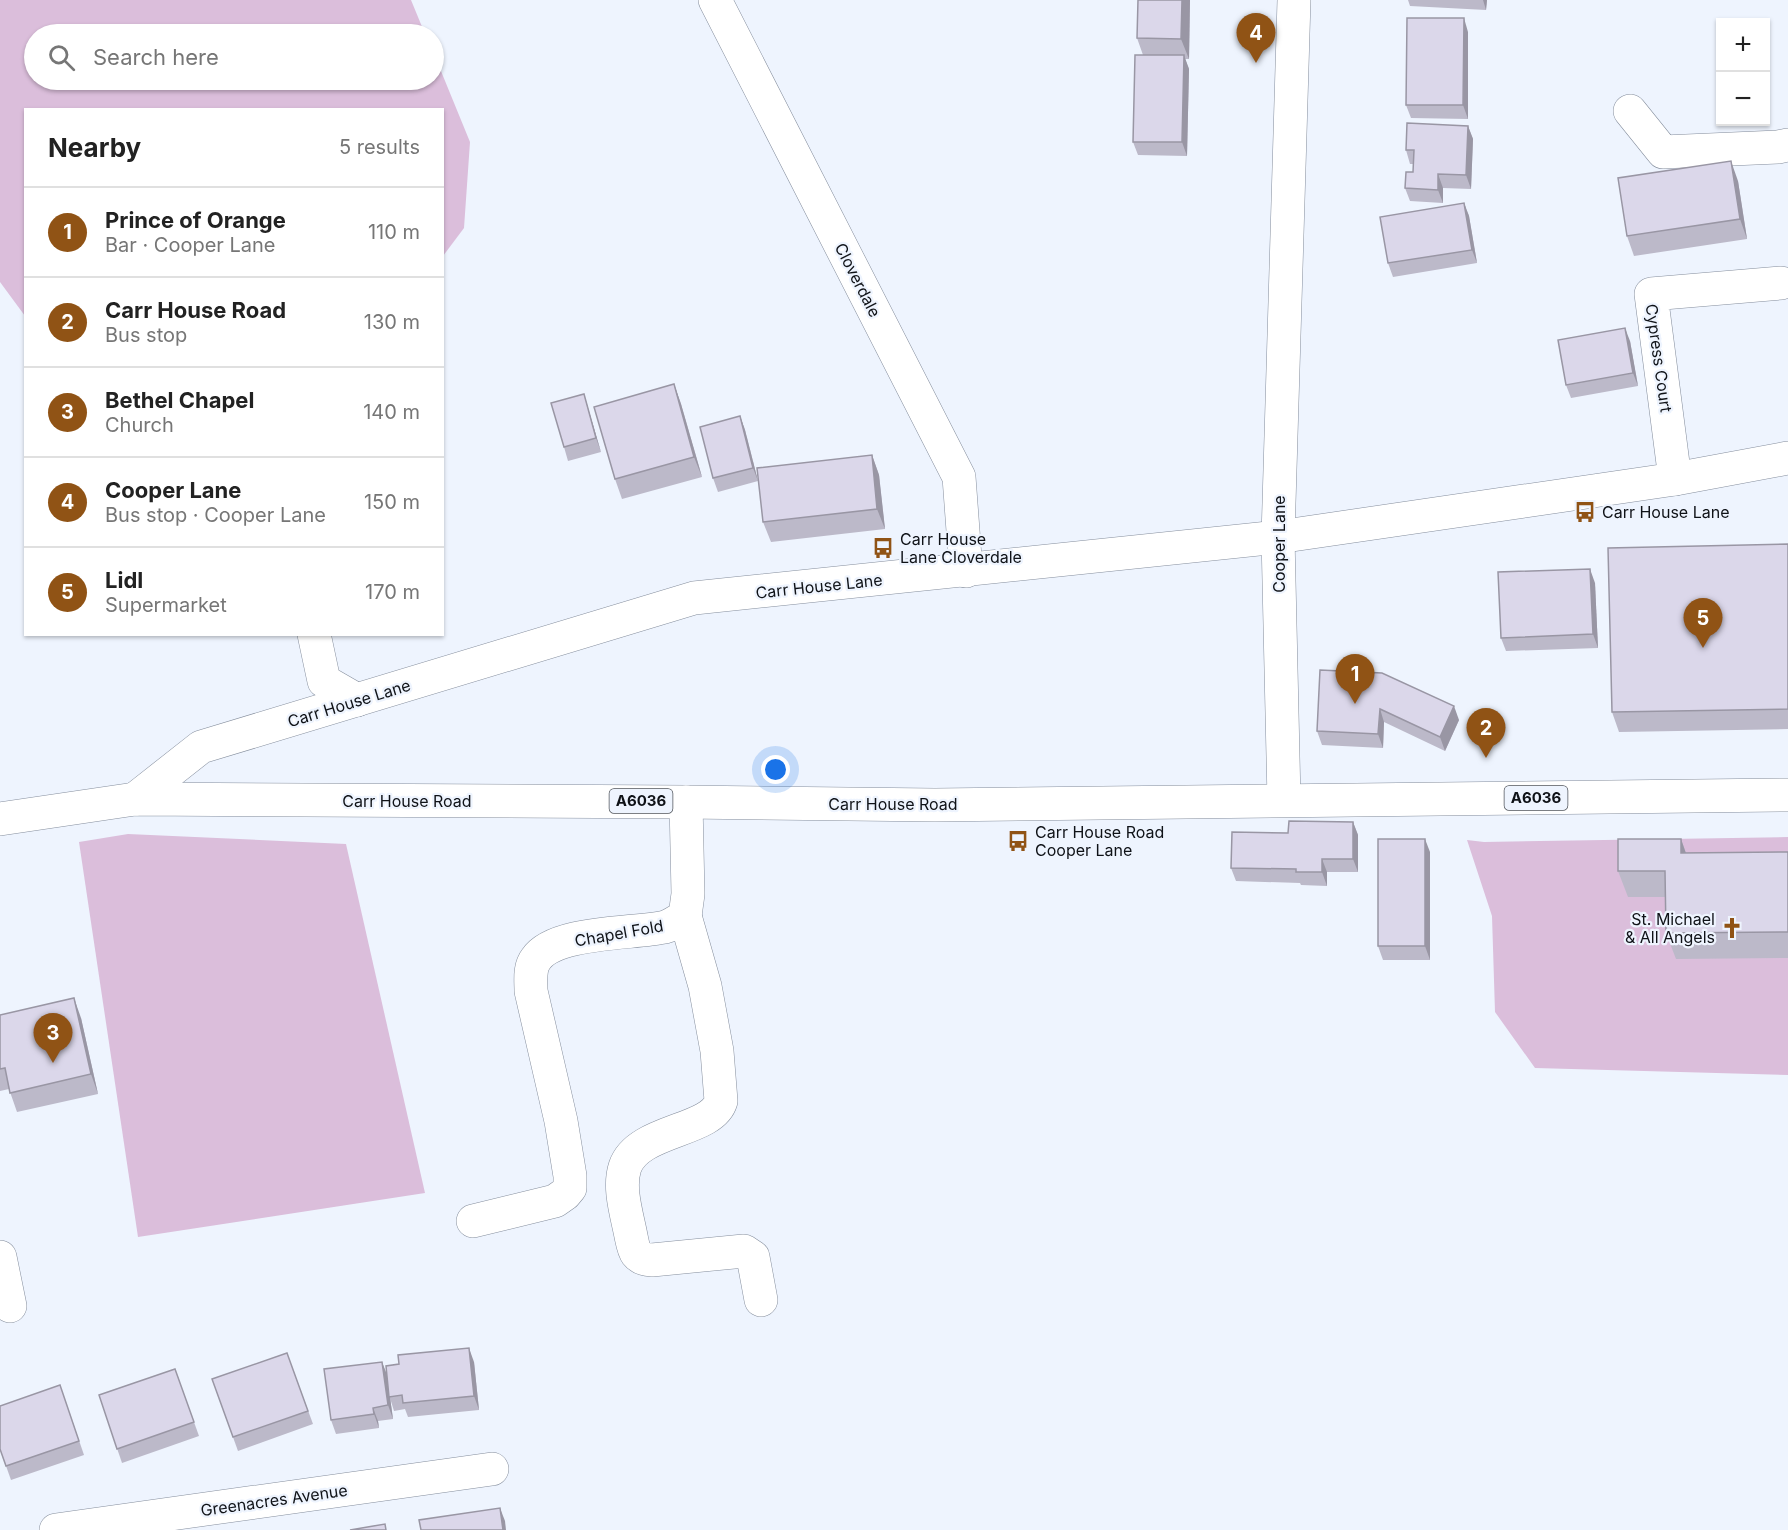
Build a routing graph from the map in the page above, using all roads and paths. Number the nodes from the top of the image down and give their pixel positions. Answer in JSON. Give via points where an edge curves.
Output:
{"nodes":[{"id":1,"x":715,"y":0,"type":"edge"},
{"id":2,"x":1293,"y":0,"type":"edge"},
{"id":3,"x":1630,"y":111,"type":"dead end"},
{"id":4,"x":1788,"y":145,"type":"edge"},
{"id":5,"x":1781,"y":283,"type":"dead end"},
{"id":6,"x":1788,"y":458,"type":"edge"},
{"id":7,"x":1676,"y":479,"type":"junction"},
{"id":8,"x":1278,"y":537,"type":"junction"},
{"id":9,"x":966,"y":571,"type":"junction"},
{"id":10,"x":314,"y":636,"type":"edge"},
{"id":11,"x":357,"y":700,"type":"junction"},
{"id":12,"x":1788,"y":795,"type":"edge"},
{"id":13,"x":135,"y":799,"type":"junction"},
{"id":14,"x":1284,"y":800,"type":"junction"},
{"id":15,"x":686,"y":802,"type":"junction"},
{"id":16,"x":0,"y":819,"type":"edge"},
{"id":17,"x":685,"y":916,"type":"junction"},
{"id":18,"x":473,"y":1221,"type":"dead end"},
{"id":19,"x":0,"y":1257,"type":"edge"},
{"id":20,"x":761,"y":1300,"type":"dead end"},
{"id":21,"x":10,"y":1306,"type":"dead end"},
{"id":22,"x":492,"y":1469,"type":"dead end"},
{"id":23,"x":56,"y":1530,"type":"edge"}],
"edges":[{"from":1,"to":9,"type":"main road","name":"Cloverdale","via":[[959,477]]},
{"from":2,"to":8,"type":"main road","name":"Cooper Lane"},
{"from":3,"to":4,"type":"main road","via":[[1664,152]]},
{"from":5,"to":7,"type":"main road","name":"Cypress Court","via":[[1651,294]]},
{"from":6,"to":7,"type":"main road","name":"Carr House Lane"},
{"from":7,"to":8,"type":"main road","name":"Carr House Lane"},
{"from":8,"to":9,"type":"main road","name":"Carr House Lane"},
{"from":8,"to":14,"type":"main road","name":"Cooper Lane"},
{"from":9,"to":11,"type":"main road","name":"Carr House Lane","via":[[694,598]]},
{"from":10,"to":11,"type":"main road","via":[[324,681]]},
{"from":11,"to":13,"type":"main road","name":"Carr House Lane","via":[[201,747]]},
{"from":12,"to":14,"type":"main road","name":"Carr House Road","number":"A6036"},
{"from":13,"to":15,"type":"main road","name":"Carr House Road","number":"A6036"},
{"from":13,"to":16,"type":"main road","name":"Carr House Road","number":"A6036"},
{"from":14,"to":15,"type":"main road","name":"Carr House Road","number":"A6036","via":[[935,805]]},
{"from":15,"to":17,"type":"main road","name":"Chapel Fold"},
{"from":17,"to":18,"type":"main road","name":"Chapel Fold","via":[[667,927],[592,935],[545,949],[535,960],[531,991],[561,1121],[570,1188],[555,1201]]},
{"from":17,"to":20,"type":"main road","via":[[705,986],[721,1101],[719,1108],[705,1119],[642,1147],[631,1158],[623,1176],[624,1202],[634,1251],[642,1259],[744,1251],[753,1257]]},
{"from":19,"to":21,"type":"main road"},
{"from":22,"to":23,"type":"main road","name":"Greenacres Avenue"}]}
